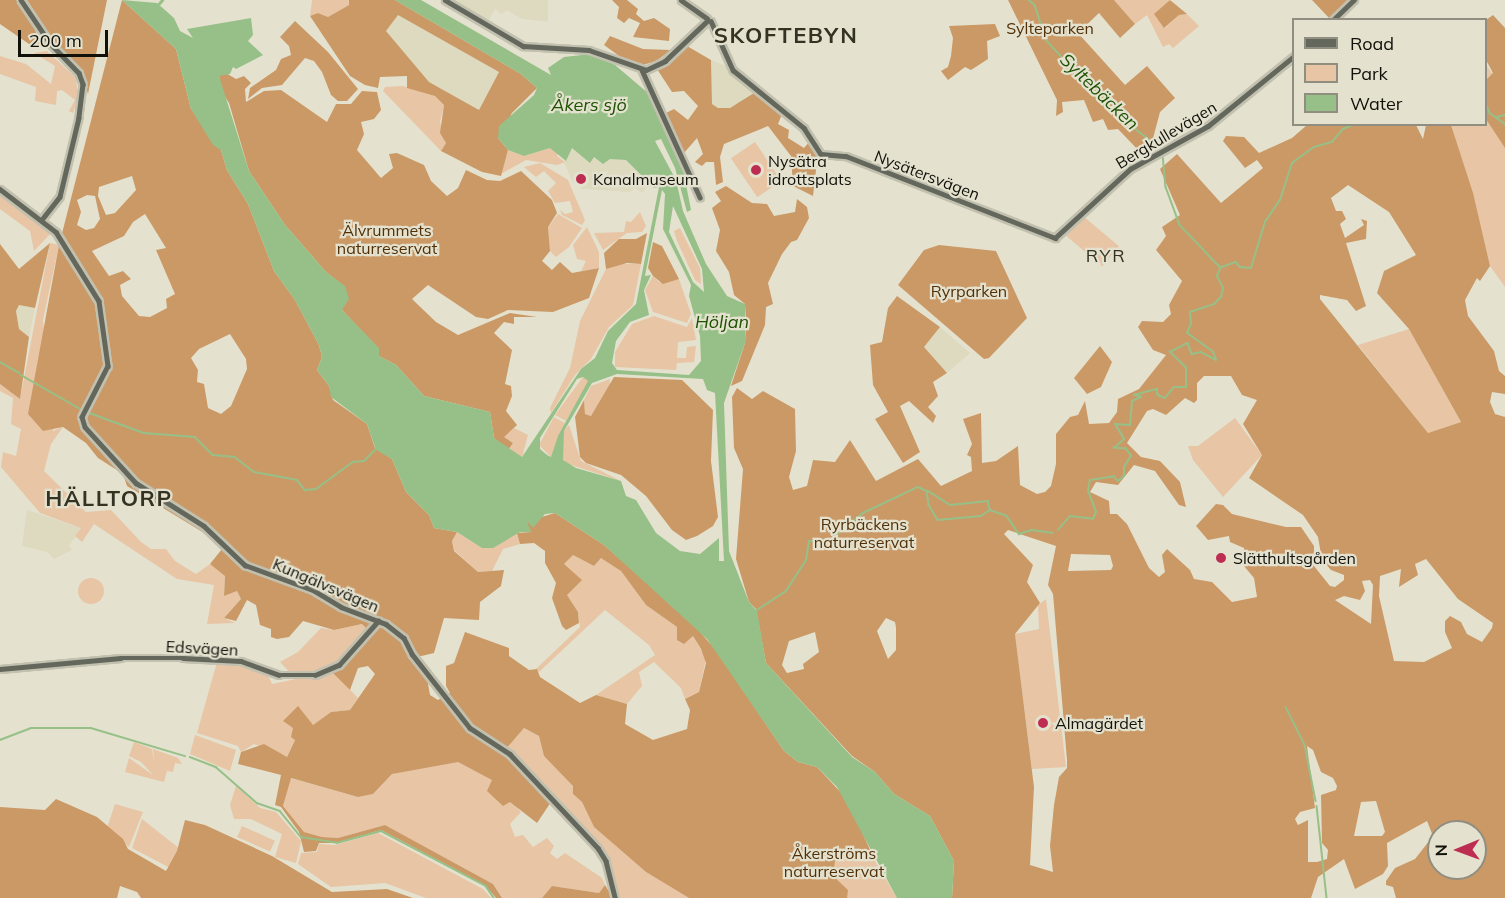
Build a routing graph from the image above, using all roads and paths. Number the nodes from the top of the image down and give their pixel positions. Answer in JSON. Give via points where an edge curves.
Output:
{"nodes":[{"id":1,"x":21,"y":0,"type":"edge"},
{"id":2,"x":445,"y":0,"type":"edge"},
{"id":3,"x":681,"y":0,"type":"edge"},
{"id":4,"x":1354,"y":0,"type":"edge"},
{"id":5,"x":1335,"y":18,"type":"edge"},
{"id":6,"x":709,"y":20,"type":"junction"},
{"id":7,"x":1292,"y":57,"type":"edge"},
{"id":8,"x":642,"y":70,"type":"junction"},
{"id":9,"x":0,"y":189,"type":"edge"},
{"id":10,"x":700,"y":197,"type":"dead end"},
{"id":11,"x":43,"y":219,"type":"junction"},
{"id":12,"x":1055,"y":238,"type":"joint"},
{"id":13,"x":378,"y":621,"type":"junction"},
{"id":14,"x":0,"y":669,"type":"edge"},
{"id":15,"x":615,"y":898,"type":"edge"}],
"edges":[{"from":1,"to":11,"type":"street","via":[[50,43],[79,73],[83,91],[60,197]]},
{"from":2,"to":8,"type":"street","via":[[523,46],[549,51],[589,50]]},
{"from":3,"to":6,"type":"street"},
{"from":4,"to":5,"type":"street"},
{"from":6,"to":8,"type":"street","via":[[665,61]]},
{"from":6,"to":12,"type":"street","name":"Nysätersvägen","via":[[733,70],[804,128],[815,139],[821,154],[846,156]]},
{"from":7,"to":12,"type":"street","name":"Bergkullevägen","via":[[1208,126],[1130,169]]},
{"from":8,"to":10,"type":"street"},
{"from":9,"to":11,"type":"street","name":"Kungälvsvägen"},
{"from":11,"to":13,"type":"street","name":"Kungälvsvägen","via":[[74,257],[99,301],[108,366],[82,417],[85,427],[136,483],[204,526],[237,559]]},
{"from":13,"to":14,"type":"street","name":"Edsvägen","via":[[339,665],[315,675],[279,675],[241,661],[183,658],[121,658]]},
{"from":13,"to":15,"type":"street","name":"Kungälvsvägen","via":[[405,639],[415,659],[434,677],[470,728],[510,754],[598,848],[606,861]]}]}
